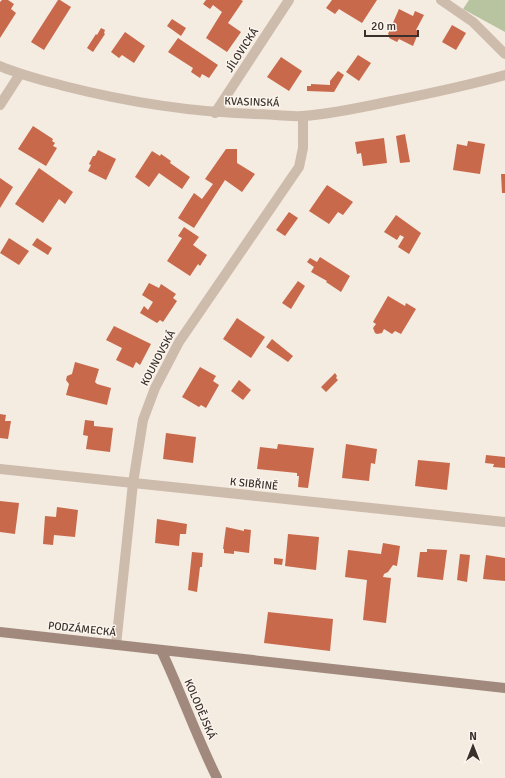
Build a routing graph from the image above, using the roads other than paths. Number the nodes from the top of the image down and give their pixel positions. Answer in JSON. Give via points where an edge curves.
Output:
{"nodes":[{"id":1,"x":289,"y":0,"type":"edge"},
{"id":2,"x":441,"y":0,"type":"edge"},
{"id":3,"x":505,"y":54,"type":"edge"},
{"id":4,"x":0,"y":66,"type":"edge"},
{"id":5,"x":20,"y":74,"type":"junction"},
{"id":6,"x":505,"y":75,"type":"edge"},
{"id":7,"x":0,"y":105,"type":"edge"},
{"id":8,"x":215,"y":112,"type":"junction"},
{"id":9,"x":303,"y":116,"type":"junction"},
{"id":10,"x":0,"y":469,"type":"edge"},
{"id":11,"x":133,"y":483,"type":"junction"},
{"id":12,"x":505,"y":522,"type":"edge"},
{"id":13,"x":0,"y":632,"type":"edge"},
{"id":14,"x":116,"y":645,"type":"junction"},
{"id":15,"x":161,"y":650,"type":"junction"},
{"id":16,"x":505,"y":688,"type":"edge"},
{"id":17,"x":217,"y":778,"type":"edge"}],
"edges":[{"from":1,"to":8,"type":"street","name":"JÍLOVICKÁ"},
{"from":2,"to":3,"type":"street","via":[[473,22]]},
{"from":4,"to":5,"type":"street","name":"KVASINSKÁ"},
{"from":5,"to":7,"type":"street"},
{"from":5,"to":8,"type":"street","name":"KVASINSKÁ","via":[[141,103]]},
{"from":6,"to":9,"type":"street","name":"KVASINSKÁ","via":[[399,100]]},
{"from":8,"to":9,"type":"street","name":"KVASINSKÁ"},
{"from":9,"to":11,"type":"street","name":"KOUNOVSKÁ","via":[[300,167],[179,342],[155,388],[143,420]]},
{"from":10,"to":11,"type":"street","name":"K SIBŘINĚ"},
{"from":11,"to":12,"type":"street","name":"K SIBŘINĚ"},
{"from":11,"to":14,"type":"street","name":"KOUNOVSKÁ"},
{"from":13,"to":14,"type":"street","name":"PODZÁMECKÁ"},
{"from":14,"to":15,"type":"street","name":"PODZÁMECKÁ"},
{"from":15,"to":16,"type":"street","name":"PODZÁMECKÁ"},
{"from":15,"to":17,"type":"street","name":"KOLODĚJSKÁ"}]}
